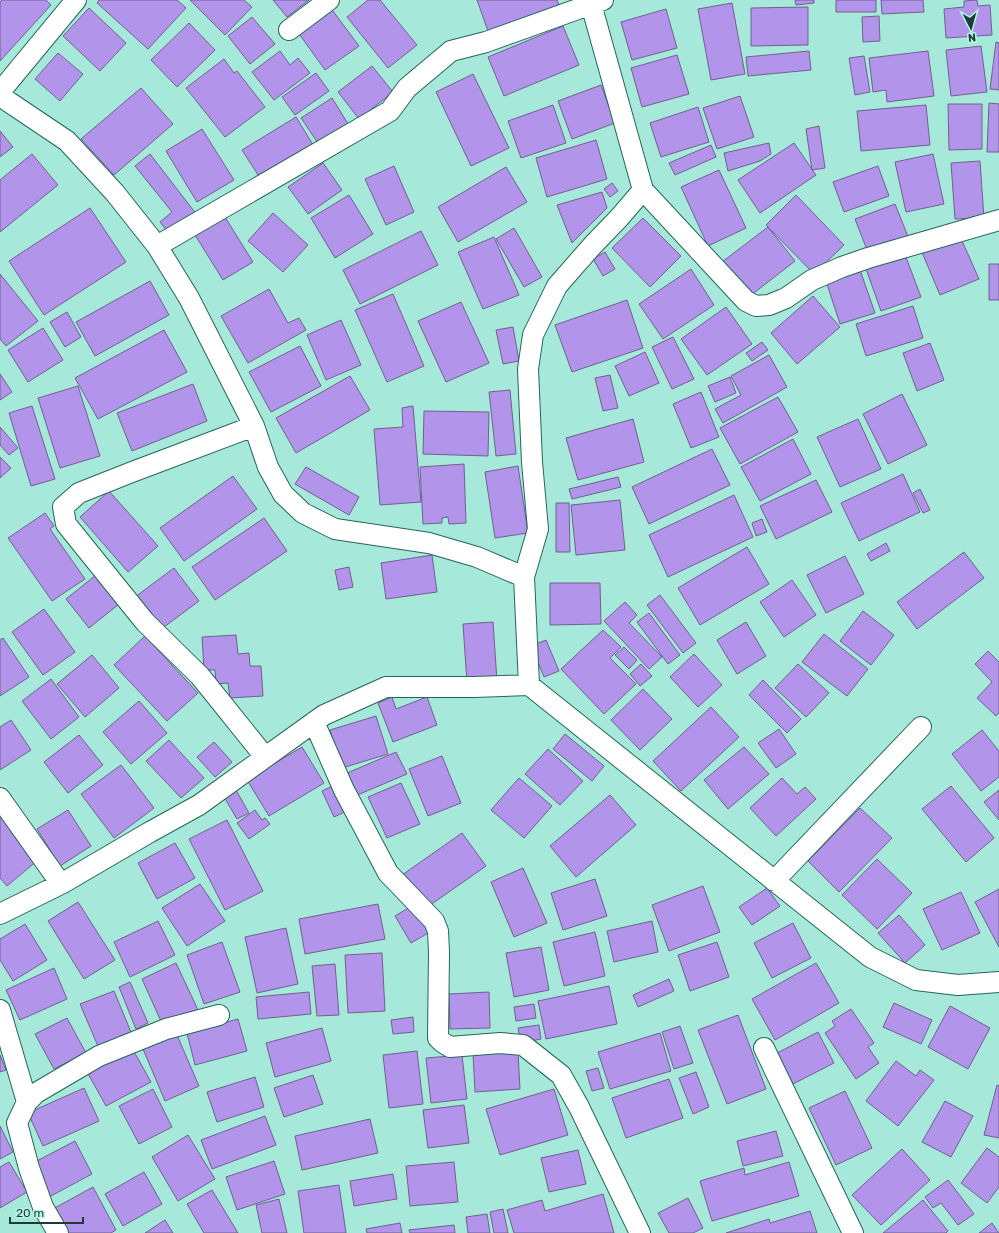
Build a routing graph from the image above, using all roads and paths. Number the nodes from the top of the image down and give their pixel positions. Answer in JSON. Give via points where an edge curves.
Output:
{"nodes":[{"id":1,"x":76,"y":0,"type":"edge"},
{"id":2,"x":329,"y":0,"type":"edge"},
{"id":3,"x":594,"y":1,"type":"edge"},
{"id":4,"x":289,"y":30,"type":"dead end"},
{"id":5,"x":0,"y":92,"type":"edge"},
{"id":6,"x":0,"y":96,"type":"edge"},
{"id":7,"x":643,"y":190,"type":"junction"},
{"id":8,"x":999,"y":220,"type":"edge"},
{"id":9,"x":157,"y":246,"type":"junction"},
{"id":10,"x":254,"y":426,"type":"junction"},
{"id":11,"x":524,"y":577,"type":"junction"},
{"id":12,"x":529,"y":685,"type":"junction"},
{"id":13,"x":314,"y":722,"type":"junction"},
{"id":14,"x":921,"y":727,"type":"dead end"},
{"id":15,"x":265,"y":757,"type":"junction"},
{"id":16,"x":0,"y":798,"type":"edge"},
{"id":17,"x":774,"y":881,"type":"junction"},
{"id":18,"x":61,"y":884,"type":"junction"},
{"id":19,"x":0,"y":914,"type":"edge"},
{"id":20,"x":999,"y":982,"type":"edge"},
{"id":21,"x":0,"y":1010,"type":"edge"},
{"id":22,"x":219,"y":1015,"type":"dead end"},
{"id":23,"x":764,"y":1048,"type":"dead end"},
{"id":24,"x":27,"y":1102,"type":"junction"},
{"id":25,"x":58,"y":1233,"type":"edge"},
{"id":26,"x":640,"y":1233,"type":"edge"},
{"id":27,"x":853,"y":1233,"type":"edge"}],
"edges":[{"from":1,"to":5,"type":"street"},
{"from":2,"to":4,"type":"street"},
{"from":3,"to":7,"type":"street"},
{"from":3,"to":9,"type":"street","via":[[486,42],[452,51],[407,88],[390,111]]},
{"from":6,"to":9,"type":"street","via":[[67,142],[115,193]]},
{"from":7,"to":8,"type":"street","via":[[746,300],[756,306],[769,305],[786,298],[812,280],[842,267]]},
{"from":7,"to":11,"type":"street","via":[[557,286],[534,336],[528,369],[538,529]]},
{"from":9,"to":10,"type":"street","via":[[189,298]]},
{"from":10,"to":11,"type":"street","via":[[268,467],[279,488],[303,513],[335,529],[429,543],[477,557]]},
{"from":10,"to":15,"type":"street","via":[[79,493],[63,507],[66,524],[145,622],[200,676]]},
{"from":11,"to":12,"type":"street"},
{"from":12,"to":13,"type":"street","via":[[386,687]]},
{"from":12,"to":17,"type":"street"},
{"from":13,"to":15,"type":"street"},
{"from":13,"to":26,"type":"street","via":[[344,790],[388,873],[434,921],[438,931],[438,1038],[450,1047],[500,1043],[523,1045],[561,1075]]},
{"from":14,"to":17,"type":"street"},
{"from":15,"to":18,"type":"street","via":[[199,805]]},
{"from":16,"to":18,"type":"street"},
{"from":17,"to":20,"type":"street","via":[[870,957],[916,980],[958,985]]},
{"from":18,"to":19,"type":"street"},
{"from":21,"to":24,"type":"street"},
{"from":22,"to":24,"type":"street","via":[[166,1029],[99,1056],[36,1093]]},
{"from":23,"to":27,"type":"street"},
{"from":24,"to":25,"type":"street","via":[[17,1123],[28,1168],[43,1207]]}]}
